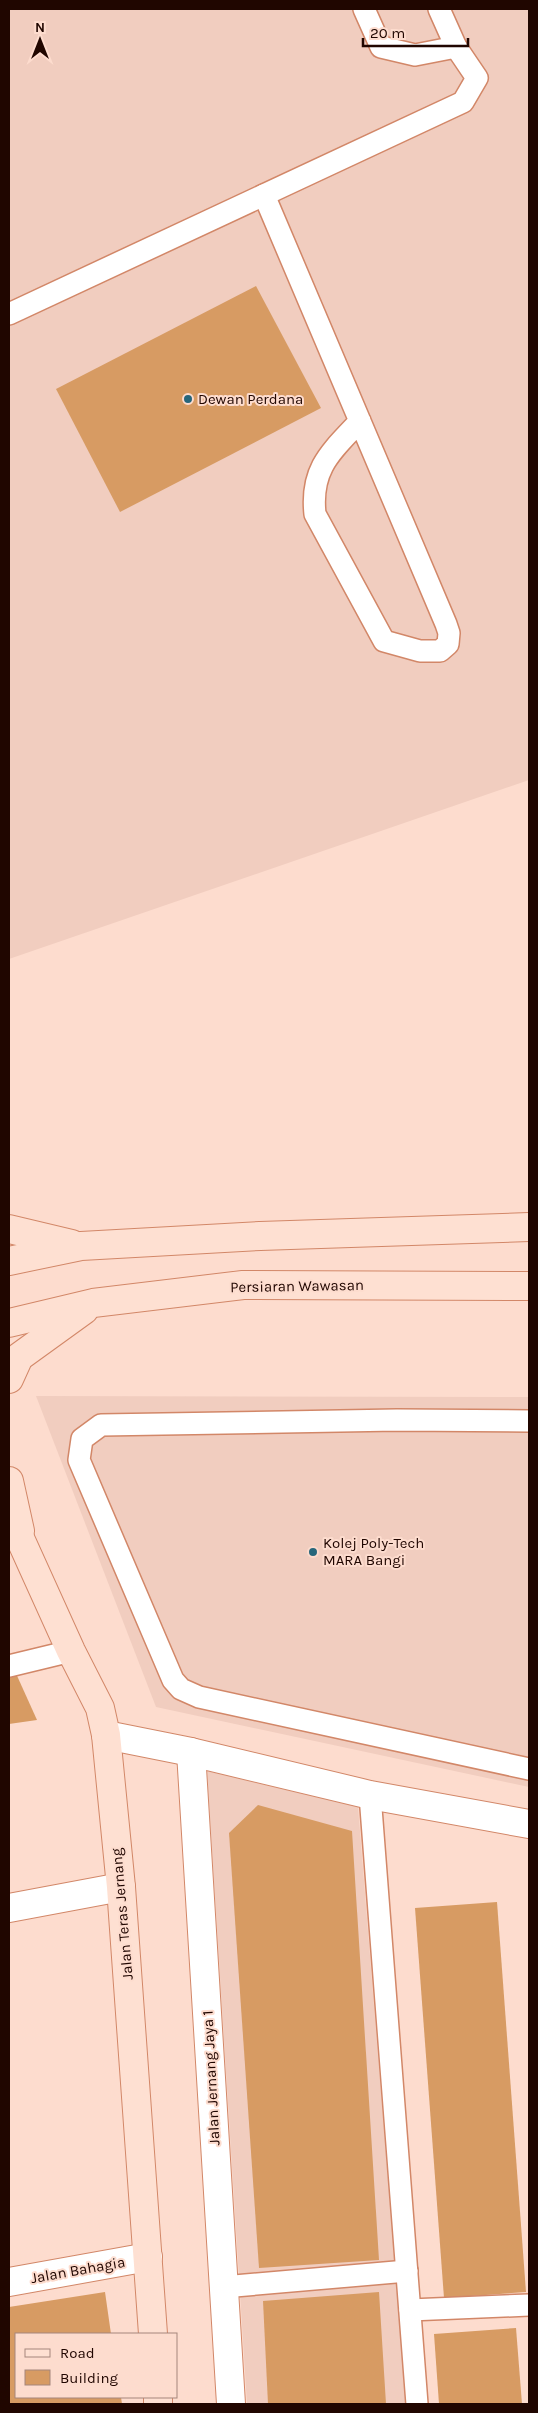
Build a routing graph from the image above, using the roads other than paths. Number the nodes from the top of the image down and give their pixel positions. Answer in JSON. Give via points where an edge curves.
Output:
{"nodes":[{"id":1,"x":364,"y":9,"type":"edge"},
{"id":2,"x":439,"y":9,"type":"edge"},
{"id":3,"x":456,"y":47,"type":"junction"},
{"id":4,"x":264,"y":195,"type":"junction"},
{"id":5,"x":9,"y":314,"type":"edge"},
{"id":6,"x":360,"y":421,"type":"junction"},
{"id":7,"x":529,"y":1227,"type":"edge"},
{"id":8,"x":9,"y":1230,"type":"edge"},
{"id":9,"x":81,"y":1246,"type":"junction"},
{"id":10,"x":9,"y":1261,"type":"edge"},
{"id":11,"x":529,"y":1286,"type":"edge"},
{"id":12,"x":93,"y":1303,"type":"junction"},
{"id":13,"x":9,"y":1323,"type":"edge"},
{"id":14,"x":9,"y":1379,"type":"edge"},
{"id":15,"x":529,"y":1421,"type":"edge"},
{"id":16,"x":9,"y":1481,"type":"edge"},
{"id":17,"x":9,"y":1514,"type":"edge"},
{"id":18,"x":24,"y":1546,"type":"junction"},
{"id":19,"x":71,"y":1651,"type":"junction"},
{"id":20,"x":9,"y":1666,"type":"edge"},
{"id":21,"x":106,"y":1735,"type":"junction"},
{"id":22,"x":191,"y":1752,"type":"junction"},
{"id":23,"x":529,"y":1769,"type":"edge"},
{"id":24,"x":370,"y":1795,"type":"junction"},
{"id":25,"x":529,"y":1824,"type":"edge"},
{"id":26,"x":121,"y":1887,"type":"junction"},
{"id":27,"x":9,"y":1908,"type":"edge"},
{"id":28,"x":148,"y":2258,"type":"junction"},
{"id":29,"x":407,"y":2271,"type":"junction"},
{"id":30,"x":9,"y":2282,"type":"edge"},
{"id":31,"x":224,"y":2287,"type":"junction"},
{"id":32,"x":529,"y":2305,"type":"edge"},
{"id":33,"x":410,"y":2310,"type":"junction"},
{"id":34,"x":154,"y":2333,"type":"edge"},
{"id":35,"x":231,"y":2404,"type":"edge"},
{"id":36,"x":417,"y":2404,"type":"edge"}],
"edges":[{"from":1,"to":3,"type":"lane","via":[[382,47],[416,55]]},
{"from":2,"to":3,"type":"lane"},
{"from":3,"to":4,"type":"lane","via":[[477,78],[464,102]]},
{"from":4,"to":5,"type":"lane"},
{"from":4,"to":6,"type":"lane"},
{"from":6,"to":6,"type":"lane","via":[[446,624],[448,644],[440,651],[420,651],[384,641],[315,514],[316,477],[324,460]]},
{"from":7,"to":9,"type":"main road"},
{"from":8,"to":9,"type":"main road"},
{"from":9,"to":10,"type":"main road"},
{"from":11,"to":12,"type":"main road","name":"Persiaran Wawasan","via":[[243,1285]]},
{"from":12,"to":13,"type":"main road","name":"Persiaran Wawasan"},
{"from":12,"to":14,"type":"main road","via":[[19,1357]]},
{"from":15,"to":23,"type":"lane","via":[[101,1425],[82,1439],[79,1460],[173,1680],[181,1689],[199,1697]]},
{"from":16,"to":18,"type":"main road"},
{"from":17,"to":18,"type":"main road","name":"Jalan Teras Jernang"},
{"from":18,"to":19,"type":"main road","name":"Jalan Teras Jernang"},
{"from":19,"to":20,"type":"lane"},
{"from":19,"to":21,"type":"main road","name":"Jalan Teras Jernang","via":[[100,1708]]},
{"from":21,"to":22,"type":"street"},
{"from":21,"to":26,"type":"main road","name":"Jalan Teras Jernang"},
{"from":22,"to":24,"type":"street"},
{"from":22,"to":31,"type":"street","name":"Jalan Jernang Jaya 1"},
{"from":24,"to":25,"type":"street"},
{"from":24,"to":29,"type":"lane"},
{"from":26,"to":27,"type":"street"},
{"from":26,"to":28,"type":"main road","name":"Jalan Teras Jernang"},
{"from":28,"to":30,"type":"street","name":"Jalan Bahagia"},
{"from":28,"to":34,"type":"main road","name":"Jalan Teras Jernang"},
{"from":29,"to":31,"type":"lane"},
{"from":29,"to":33,"type":"lane"},
{"from":31,"to":35,"type":"street","name":"Jalan Jernang Jaya 1"},
{"from":32,"to":33,"type":"lane"},
{"from":33,"to":36,"type":"lane"}]}
